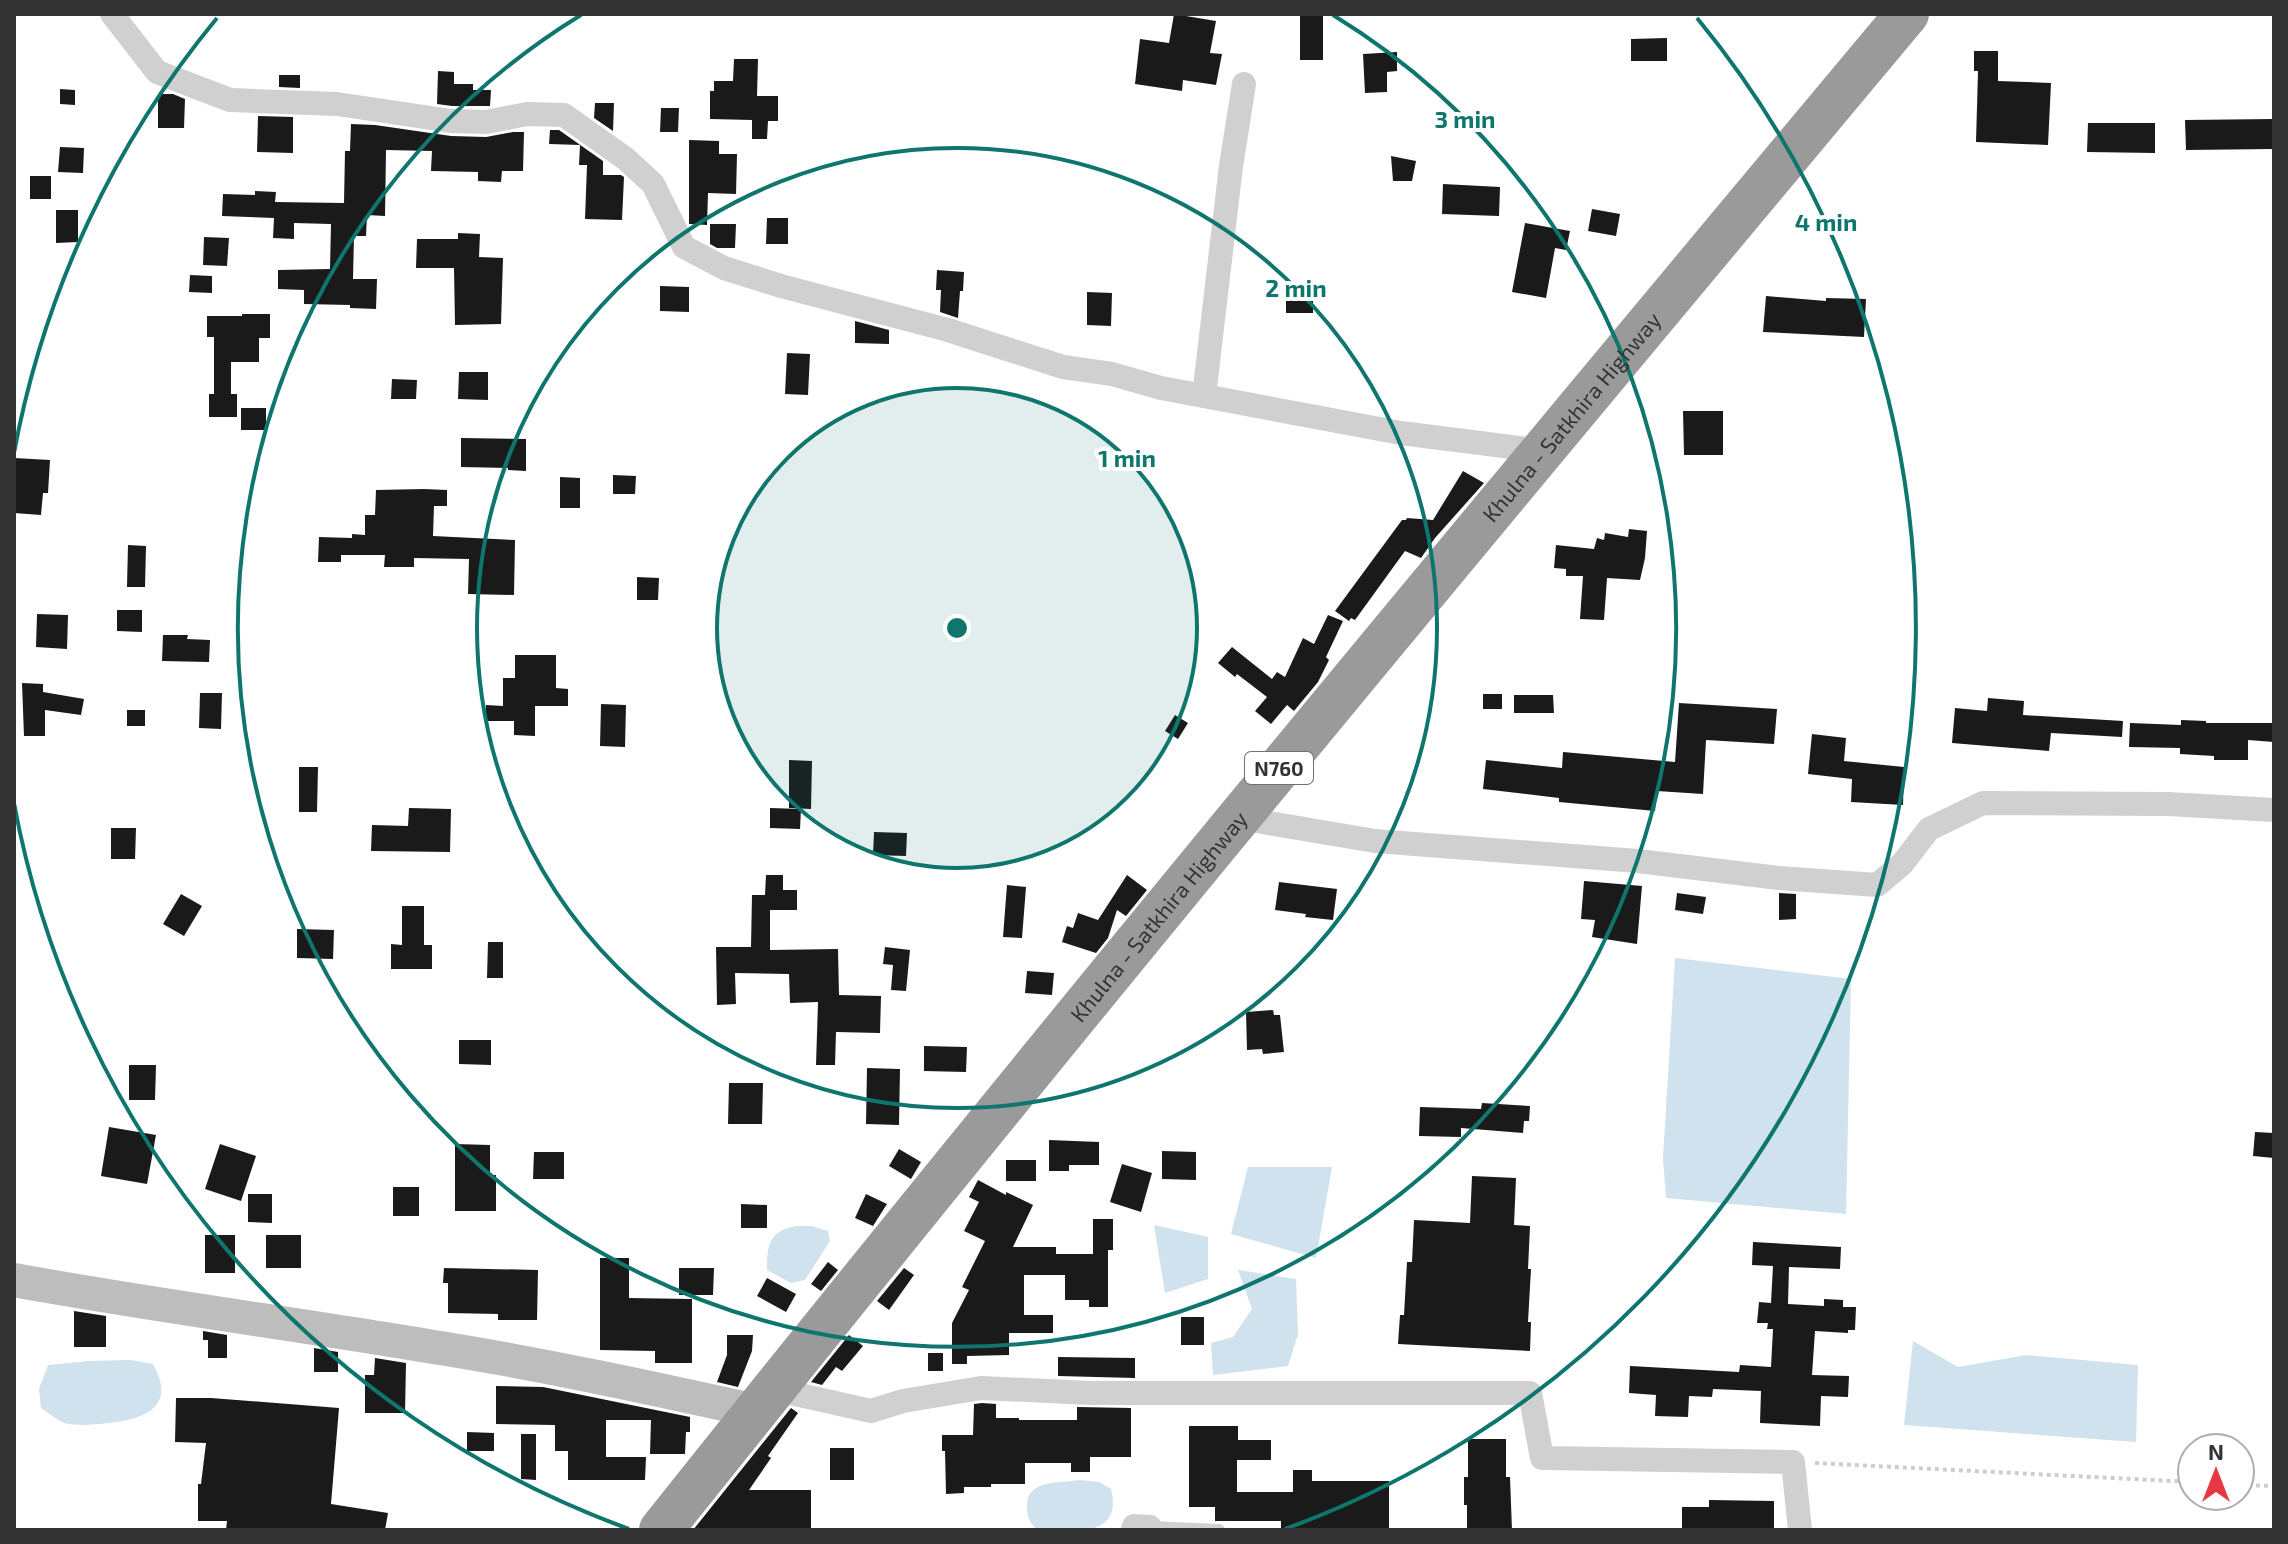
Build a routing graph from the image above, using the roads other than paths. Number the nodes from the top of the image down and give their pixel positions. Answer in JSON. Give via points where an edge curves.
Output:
{"nodes":[{"id":1,"x":112,"y":14,"type":"edge"},
{"id":2,"x":1907,"y":14,"type":"edge"},
{"id":3,"x":1244,"y":84,"type":"dead end"},
{"id":4,"x":1204,"y":396,"type":"junction"},
{"id":5,"x":1542,"y":451,"type":"junction"},
{"id":6,"x":2274,"y":810,"type":"edge"},
{"id":7,"x":1239,"y":818,"type":"junction"},
{"id":8,"x":14,"y":1280,"type":"edge"},
{"id":9,"x":765,"y":1400,"type":"junction"},
{"id":10,"x":1142,"y":1528,"type":"edge"},
{"id":11,"x":661,"y":1530,"type":"edge"},
{"id":12,"x":1219,"y":1530,"type":"edge"},
{"id":13,"x":1800,"y":1530,"type":"edge"}],
"edges":[{"from":1,"to":4,"type":"street","via":[[157,72],[230,100],[337,104],[451,121],[564,115],[653,184],[684,247],[724,268],[1063,367]]},
{"from":2,"to":5,"type":"highway","name":"Khulna - Satkhira Highway","number":"N760"},
{"from":3,"to":4,"type":"street"},
{"from":4,"to":5,"type":"street","via":[[1401,433]]},
{"from":5,"to":7,"type":"highway","name":"Khulna - Satkhira Highway","number":"N760"},
{"from":6,"to":7,"type":"street","via":[[1983,803],[1929,829],[1902,864],[1877,885],[1375,841]]},
{"from":7,"to":9,"type":"highway","name":"Khulna - Satkhira Highway","number":"N760"},
{"from":8,"to":9,"type":"street"},
{"from":9,"to":11,"type":"highway","name":"Khulna - Satkhira Highway","number":"N760"},
{"from":9,"to":13,"type":"street","via":[[871,1411],[981,1388],[1090,1393],[1530,1393],[1542,1458],[1793,1462]]},
{"from":10,"to":12,"type":"lane"}]}
